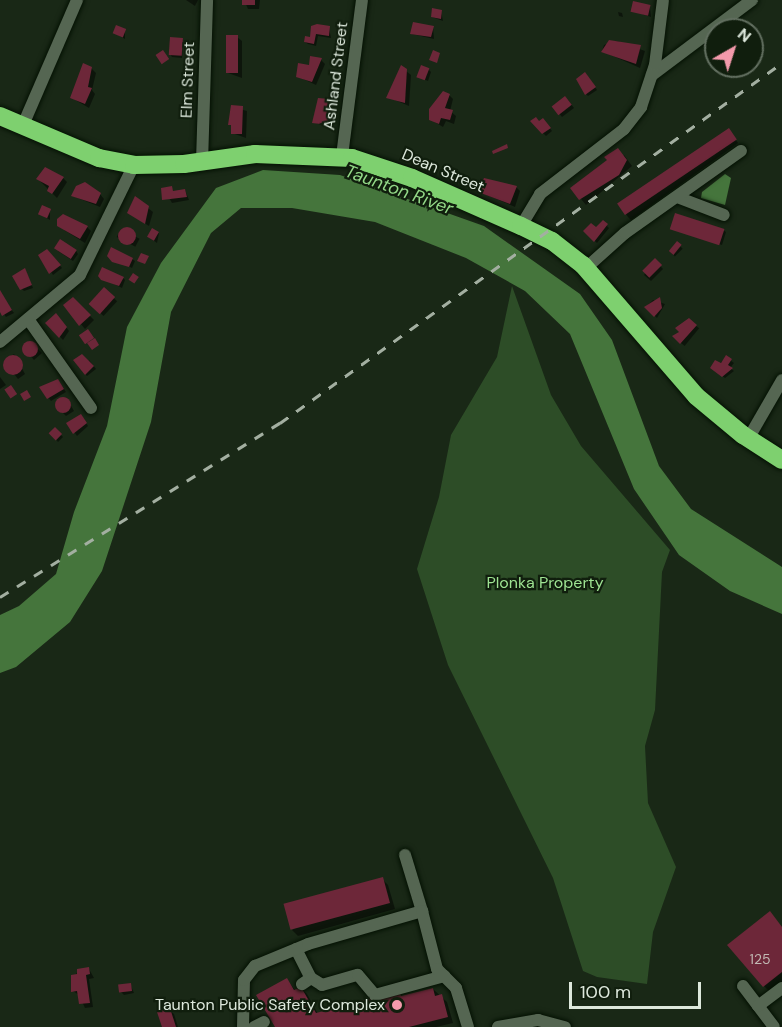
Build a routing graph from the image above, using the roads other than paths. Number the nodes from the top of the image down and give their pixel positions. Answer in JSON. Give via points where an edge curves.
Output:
{"nodes":[{"id":1,"x":77,"y":0,"type":"edge"},
{"id":2,"x":207,"y":0,"type":"edge"},
{"id":3,"x":362,"y":0,"type":"edge"},
{"id":4,"x":663,"y":0,"type":"edge"},
{"id":5,"x":752,"y":0,"type":"edge"},
{"id":6,"x":652,"y":75,"type":"junction"},
{"id":7,"x":2,"y":116,"type":"edge"},
{"id":8,"x":23,"y":125,"type":"junction"},
{"id":9,"x":741,"y":151,"type":"dead end"},
{"id":10,"x":342,"y":156,"type":"junction"},
{"id":11,"x":202,"y":162,"type":"junction"},
{"id":12,"x":134,"y":165,"type":"junction"},
{"id":13,"x":677,"y":197,"type":"junction"},
{"id":14,"x":724,"y":215,"type":"dead end"},
{"id":15,"x":521,"y":226,"type":"junction"},
{"id":16,"x":586,"y":268,"type":"junction"},
{"id":17,"x":28,"y":319,"type":"junction"},
{"id":18,"x":0,"y":342,"type":"edge"},
{"id":19,"x":782,"y":380,"type":"edge"},
{"id":20,"x":91,"y":408,"type":"dead end"},
{"id":21,"x":748,"y":439,"type":"junction"},
{"id":22,"x":782,"y":460,"type":"edge"},
{"id":23,"x":405,"y":855,"type":"dead end"},
{"id":24,"x":422,"y":911,"type":"junction"},
{"id":25,"x":296,"y":949,"type":"junction"},
{"id":26,"x":444,"y":976,"type":"junction"},
{"id":27,"x":743,"y":986,"type":"dead end"},
{"id":28,"x":782,"y":988,"type":"edge"},
{"id":29,"x":758,"y":1006,"type":"junction"},
{"id":30,"x":243,"y":1027,"type":"edge"},
{"id":31,"x":468,"y":1027,"type":"edge"},
{"id":32,"x":498,"y":1027,"type":"edge"},
{"id":33,"x":565,"y":1027,"type":"edge"},
{"id":34,"x":774,"y":1027,"type":"edge"}],
"edges":[{"from":1,"to":8,"type":"street"},
{"from":2,"to":11,"type":"street","name":"Elm Street"},
{"from":3,"to":10,"type":"street","name":"Ashland Street"},
{"from":4,"to":6,"type":"street"},
{"from":5,"to":6,"type":"street"},
{"from":6,"to":15,"type":"street","via":[[644,101],[624,129],[540,194]]},
{"from":7,"to":8,"type":"highway","name":"Dean Street"},
{"from":8,"to":12,"type":"highway","name":"Dean Street","via":[[99,158]]},
{"from":9,"to":13,"type":"street"},
{"from":10,"to":11,"type":"highway","name":"Dean Street","via":[[255,154]]},
{"from":10,"to":15,"type":"highway","name":"Dean Street","via":[[412,178]]},
{"from":11,"to":12,"type":"highway","name":"Dean Street"},
{"from":12,"to":17,"type":"street","via":[[80,275]]},
{"from":13,"to":14,"type":"street"},
{"from":13,"to":16,"type":"street","via":[[625,233]]},
{"from":15,"to":16,"type":"highway","name":"Dean Street","via":[[552,241]]},
{"from":16,"to":21,"type":"highway","name":"Dean Street","via":[[679,379]]},
{"from":17,"to":18,"type":"street"},
{"from":17,"to":20,"type":"street"},
{"from":19,"to":21,"type":"street"},
{"from":21,"to":22,"type":"highway","name":"Dean Street"},
{"from":23,"to":24,"type":"street"},
{"from":24,"to":25,"type":"street"},
{"from":24,"to":26,"type":"street","via":[[437,969]]},
{"from":25,"to":26,"type":"street","via":[[307,981],[322,985],[358,975],[375,995]]},
{"from":25,"to":30,"type":"street","via":[[267,959],[247,975]]},
{"from":26,"to":31,"type":"street","via":[[456,988]]},
{"from":27,"to":29,"type":"street"},
{"from":28,"to":29,"type":"street"},
{"from":29,"to":34,"type":"street"},
{"from":32,"to":33,"type":"street","via":[[538,1020]]}]}
